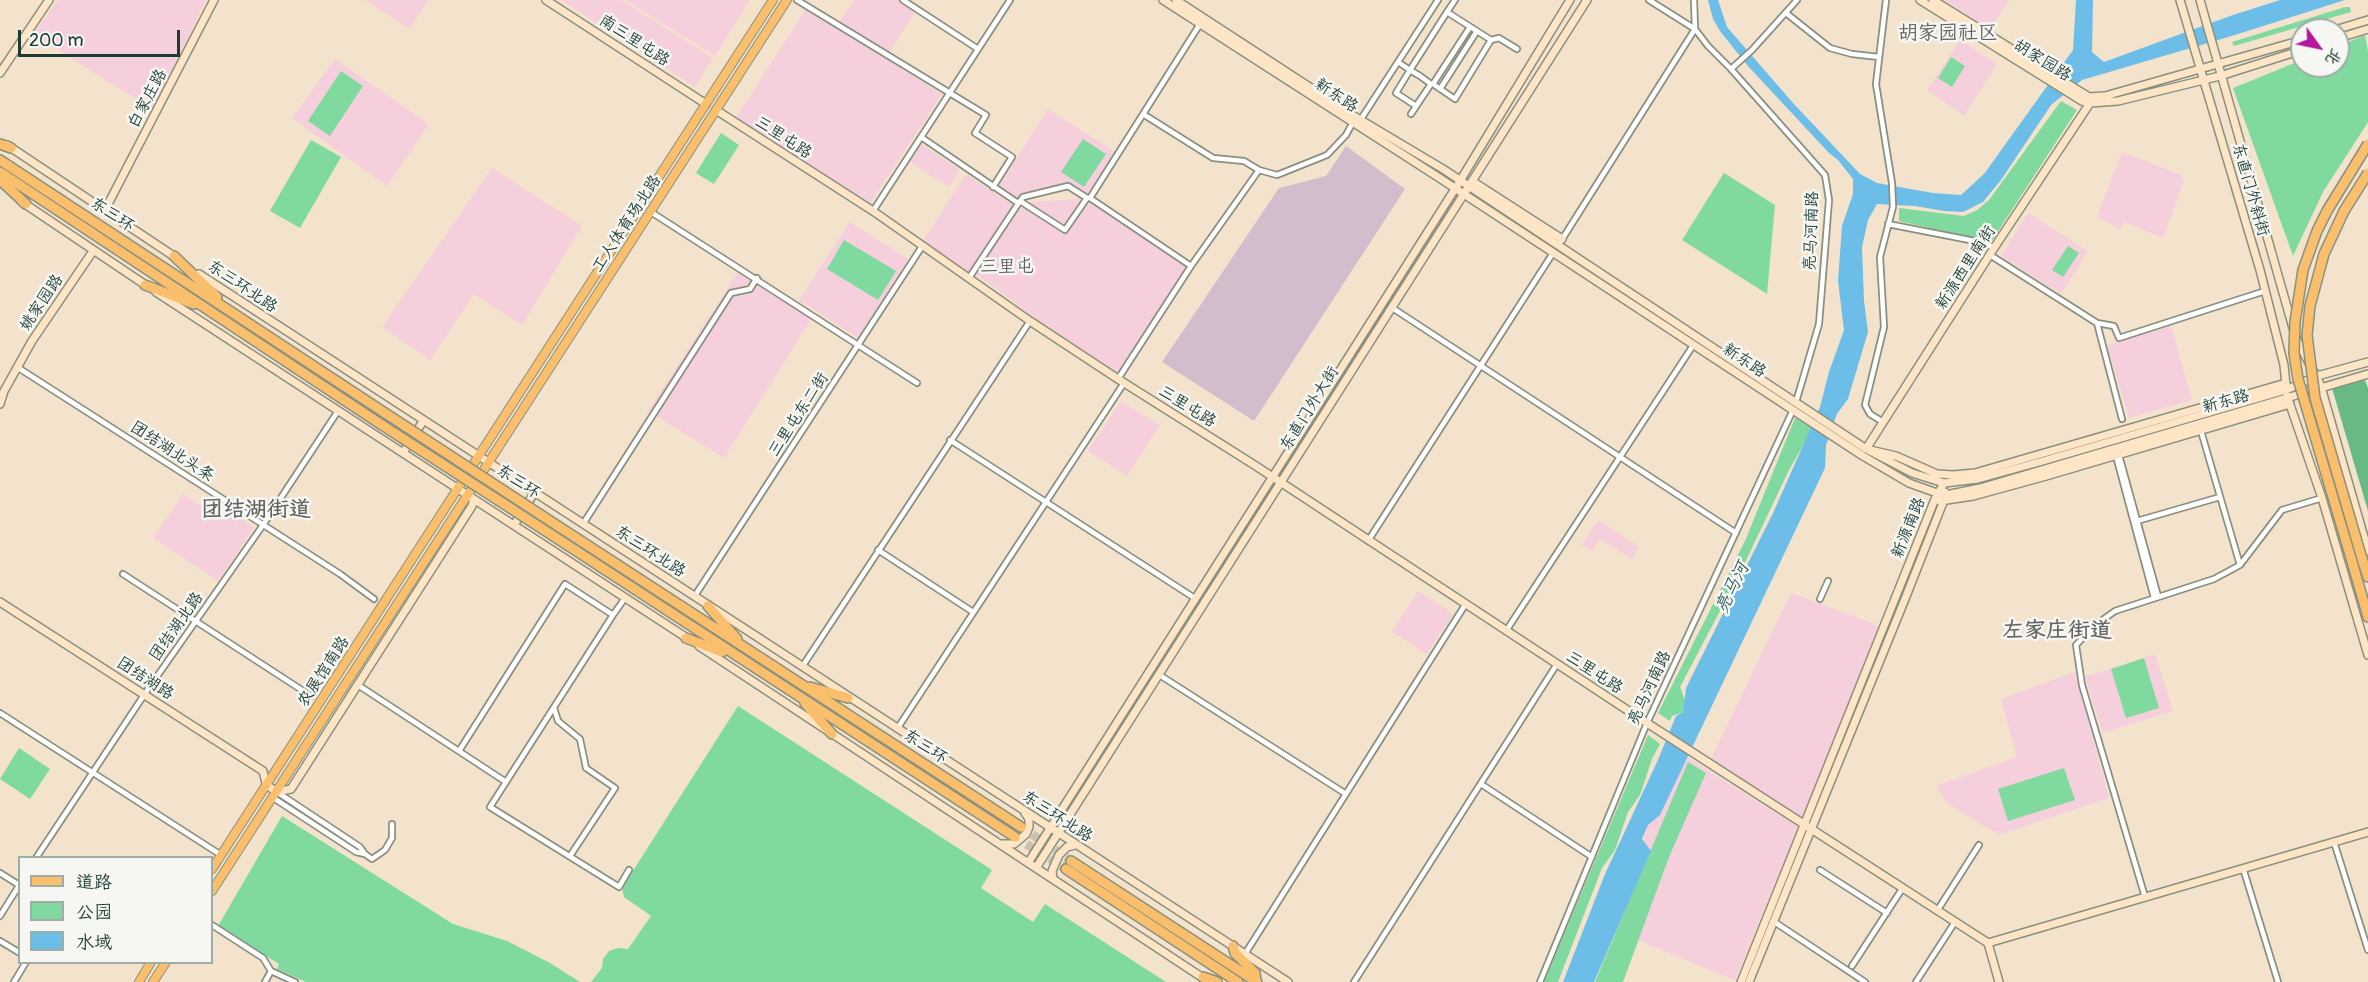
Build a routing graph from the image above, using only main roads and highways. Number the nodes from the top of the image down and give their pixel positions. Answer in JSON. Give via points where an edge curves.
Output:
{"nodes":[{"id":1,"x":772,"y":0,"type":"edge"},
{"id":2,"x":787,"y":0,"type":"edge"},
{"id":3,"x":0,"y":142,"type":"edge"},
{"id":4,"x":2368,"y":144,"type":"edge"},
{"id":5,"x":11,"y":147,"type":"road end"},
{"id":6,"x":0,"y":160,"type":"edge"},
{"id":7,"x":0,"y":172,"type":"edge"},
{"id":8,"x":2368,"y":173,"type":"edge"},
{"id":9,"x":0,"y":180,"type":"edge"},
{"id":10,"x":26,"y":204,"type":"road end"},
{"id":11,"x":174,"y":256,"type":"road end"},
{"id":12,"x":146,"y":285,"type":"road end"},
{"id":13,"x":211,"y":311,"type":"junction"},
{"id":14,"x":234,"y":314,"type":"junction"},
{"id":15,"x":457,"y":488,"type":"joint"},
{"id":16,"x":471,"y":497,"type":"joint"},
{"id":17,"x":2368,"y":577,"type":"edge"},
{"id":18,"x":708,"y":606,"type":"road end"},
{"id":19,"x":2368,"y":617,"type":"edge"},
{"id":20,"x":686,"y":638,"type":"road end"},
{"id":21,"x":747,"y":649,"type":"junction"},
{"id":22,"x":741,"y":659,"type":"junction"},
{"id":23,"x":798,"y":689,"type":"junction"},
{"id":24,"x":848,"y":698,"type":"road end"},
{"id":25,"x":832,"y":734,"type":"road end"},
{"id":26,"x":1021,"y":827,"type":"tunnel mouth"},
{"id":27,"x":1015,"y":837,"type":"tunnel mouth"},
{"id":28,"x":213,"y":867,"type":"edge"},
{"id":29,"x":213,"y":889,"type":"edge"},
{"id":30,"x":1233,"y":946,"type":"road end"},
{"id":31,"x":151,"y":964,"type":"edge"},
{"id":32,"x":165,"y":964,"type":"edge"},
{"id":33,"x":1207,"y":980,"type":"edge"},
{"id":34,"x":139,"y":982,"type":"edge"},
{"id":35,"x":153,"y":982,"type":"edge"},
{"id":36,"x":1217,"y":982,"type":"edge"},
{"id":37,"x":1238,"y":982,"type":"edge"},
{"id":38,"x":1257,"y":982,"type":"edge"}],
"edges":[{"from":1,"to":15,"type":"main road","name":"工人体育场北路"},
{"from":2,"to":16,"type":"main road","name":"工人体育场北路","via":[[489,463]]},
{"from":3,"to":5,"type":"highway"},
{"from":4,"to":19,"type":"highway","bridge":true,"via":[[2316,231],[2303,270],[2294,353],[2298,379]]},
{"from":6,"to":14,"type":"highway","name":"东三环"},
{"from":7,"to":13,"type":"highway","name":"东三环"},
{"from":8,"to":17,"type":"highway","bridge":true,"via":[[2324,254],[2310,306],[2307,335],[2315,398]]},
{"from":9,"to":10,"type":"highway"},
{"from":11,"to":14,"type":"highway"},
{"from":12,"to":13,"type":"highway"},
{"from":13,"to":22,"type":"highway","name":"东三环","bridge":true},
{"from":14,"to":21,"type":"highway","name":"东三环","bridge":true},
{"from":15,"to":28,"type":"main road","name":"农展馆南路"},
{"from":16,"to":29,"type":"main road","name":"农展馆南路"},
{"from":18,"to":21,"type":"highway"},
{"from":20,"to":22,"type":"highway"},
{"from":21,"to":23,"type":"highway","name":"东三环"},
{"from":22,"to":23,"type":"highway","name":"东三环"},
{"from":23,"to":24,"type":"highway"},
{"from":23,"to":25,"type":"highway"},
{"from":23,"to":26,"type":"highway","name":"东三环"},
{"from":23,"to":27,"type":"highway","name":"东三环"},
{"from":30,"to":38,"type":"highway"},
{"from":31,"to":34,"type":"main road"},
{"from":32,"to":35,"type":"main road"},
{"from":33,"to":36,"type":"highway"},
{"from":37,"to":38,"type":"highway","via":[[1068,865]]}]}
